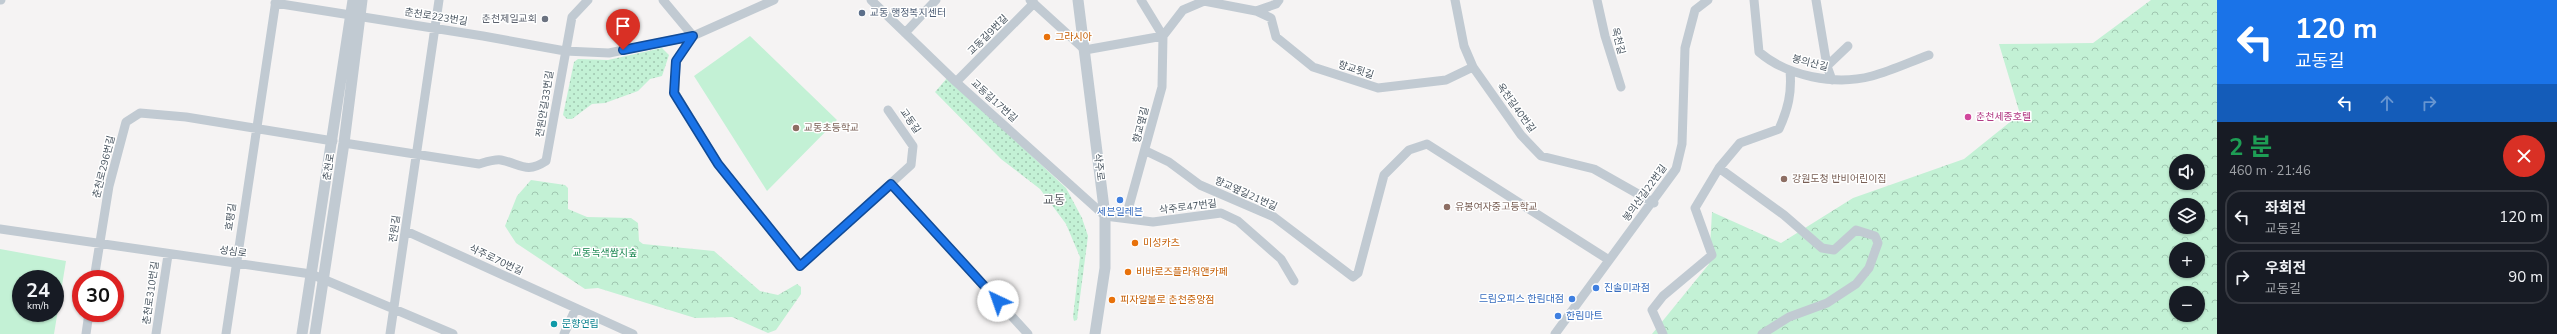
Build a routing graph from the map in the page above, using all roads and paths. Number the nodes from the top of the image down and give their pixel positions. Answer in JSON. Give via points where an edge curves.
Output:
{"nodes":[{"id":1,"x":353,"y":0,"type":"edge"},
{"id":2,"x":362,"y":0,"type":"edge"},
{"id":3,"x":440,"y":0,"type":"edge"},
{"id":4,"x":588,"y":0,"type":"edge"},
{"id":5,"x":663,"y":0,"type":"edge"},
{"id":6,"x":774,"y":0,"type":"edge"},
{"id":7,"x":871,"y":0,"type":"edge"},
{"id":8,"x":936,"y":0,"type":"edge"},
{"id":9,"x":1078,"y":0,"type":"edge"},
{"id":10,"x":1141,"y":0,"type":"edge"},
{"id":11,"x":1279,"y":0,"type":"edge"},
{"id":12,"x":1455,"y":0,"type":"edge"},
{"id":13,"x":1597,"y":0,"type":"edge"},
{"id":14,"x":1708,"y":0,"type":"edge"},
{"id":15,"x":1754,"y":0,"type":"edge"},
{"id":16,"x":1816,"y":0,"type":"edge"},
{"id":17,"x":275,"y":2,"type":"edge"},
{"id":18,"x":1032,"y":2,"type":"edge"},
{"id":19,"x":1256,"y":11,"type":"junction"},
{"id":20,"x":355,"y":16,"type":"junction"},
{"id":21,"x":435,"y":28,"type":"junction"},
{"id":22,"x":906,"y":33,"type":"junction"},
{"id":23,"x":693,"y":36,"type":"junction"},
{"id":24,"x":1163,"y":36,"type":"junction"},
{"id":25,"x":1848,"y":46,"type":"dead end"},
{"id":26,"x":1085,"y":50,"type":"junction"},
{"id":27,"x":565,"y":51,"type":"junction"},
{"id":28,"x":1929,"y":55,"type":"dead end"},
{"id":29,"x":1827,"y":66,"type":"junction"},
{"id":30,"x":1473,"y":67,"type":"junction"},
{"id":31,"x":1790,"y":71,"type":"junction"},
{"id":32,"x":1836,"y":80,"type":"junction"},
{"id":33,"x":956,"y":82,"type":"junction"},
{"id":34,"x":1621,"y":87,"type":"dead end"},
{"id":35,"x":888,"y":110,"type":"dead end"},
{"id":36,"x":255,"y":127,"type":"junction"},
{"id":37,"x":339,"y":142,"type":"junction"},
{"id":38,"x":1146,"y":151,"type":"junction"},
{"id":39,"x":417,"y":153,"type":"junction"},
{"id":40,"x":1719,"y":168,"type":"junction"},
{"id":41,"x":891,"y":184,"type":"junction"},
{"id":42,"x":1654,"y":203,"type":"junction"},
{"id":43,"x":1105,"y":216,"type":"junction"},
{"id":44,"x":1126,"y":217,"type":"junction"},
{"id":45,"x":0,"y":229,"type":"edge"},
{"id":46,"x":406,"y":231,"type":"junction"},
{"id":47,"x":99,"y":244,"type":"junction"},
{"id":48,"x":168,"y":254,"type":"junction"},
{"id":49,"x":1609,"y":260,"type":"junction"},
{"id":50,"x":236,"y":264,"type":"junction"},
{"id":51,"x":95,"y":270,"type":"edge"},
{"id":52,"x":311,"y":274,"type":"junction"},
{"id":53,"x":324,"y":278,"type":"junction"},
{"id":54,"x":1294,"y":281,"type":"dead end"},
{"id":55,"x":394,"y":308,"type":"junction"},
{"id":56,"x":576,"y":308,"type":"junction"},
{"id":57,"x":88,"y":322,"type":"edge"},
{"id":58,"x":86,"y":334,"type":"edge"},
{"id":59,"x":156,"y":334,"type":"edge"},
{"id":60,"x":226,"y":334,"type":"edge"},
{"id":61,"x":302,"y":334,"type":"edge"},
{"id":62,"x":315,"y":334,"type":"edge"},
{"id":63,"x":390,"y":334,"type":"edge"},
{"id":64,"x":453,"y":334,"type":"edge"},
{"id":65,"x":564,"y":334,"type":"edge"},
{"id":66,"x":633,"y":334,"type":"edge"},
{"id":67,"x":1028,"y":334,"type":"edge"},
{"id":68,"x":1095,"y":334,"type":"edge"},
{"id":69,"x":1555,"y":334,"type":"edge"},
{"id":70,"x":1663,"y":334,"type":"edge"},
{"id":71,"x":1762,"y":334,"type":"edge"}],
"edges":[{"from":1,"to":20,"type":"street","name":"춘천로"},
{"from":2,"to":20,"type":"street","name":"춘천로"},
{"from":3,"to":21,"type":"street","name":"전원길"},
{"from":4,"to":27,"type":"street","via":[[572,17]]},
{"from":5,"to":23,"type":"street"},
{"from":6,"to":23,"type":"street","name":"교동길","via":[[753,7]]},
{"from":7,"to":22,"type":"street","name":"교동길17번길"},
{"from":8,"to":22,"type":"street"},
{"from":9,"to":26,"type":"street","name":"삭주로"},
{"from":10,"to":24,"type":"street"},
{"from":11,"to":19,"type":"street","via":[[1276,4]]},
{"from":12,"to":30,"type":"street","name":"옥천길40번길","via":[[1464,46]]},
{"from":13,"to":34,"type":"street","name":"옥천길"},
{"from":14,"to":42,"type":"street","name":"봉의산길22번길","via":[[1695,10],[1685,48],[1682,144],[1676,169]]},
{"from":15,"to":31,"type":"street","name":"봉의산길","via":[[1759,52],[1768,60]]},
{"from":16,"to":29,"type":"street"},
{"from":17,"to":20,"type":"street","name":"효평길"},
{"from":17,"to":36,"type":"street","name":"효평길"},
{"from":18,"to":26,"type":"street","name":"교동길9번길"},
{"from":18,"to":33,"type":"street","name":"교동길9번길"},
{"from":19,"to":24,"type":"street","via":[[1204,1],[1183,10]]},
{"from":19,"to":30,"type":"street","name":"향교뒷길","via":[[1271,18],[1276,37],[1313,67],[1378,88],[1446,80]]},
{"from":20,"to":21,"type":"street","name":"춘천로223번길"},
{"from":20,"to":37,"type":"street","name":"춘천로"},
{"from":21,"to":27,"type":"street","name":"춘천로223번길"},
{"from":21,"to":39,"type":"street","name":"전원길"},
{"from":22,"to":33,"type":"street","name":"교동길17번길"},
{"from":23,"to":27,"type":"street","name":"춘천로223번길","via":[[609,53]]},
{"from":23,"to":41,"type":"street","name":"교동길","via":[[676,61],[674,93],[718,164],[800,266]]},
{"from":24,"to":26,"type":"street"},
{"from":24,"to":38,"type":"street","name":"향교옆길","via":[[1162,87]]},
{"from":25,"to":29,"type":"street"},
{"from":26,"to":43,"type":"street","name":"삭주로"},
{"from":27,"to":39,"type":"street","name":"전원안길33번길","via":[[546,161],[528,169],[499,159],[479,164]]},
{"from":28,"to":32,"type":"street","name":"봉의산길","via":[[1871,76]]},
{"from":29,"to":32,"type":"street"},
{"from":30,"to":42,"type":"street","name":"옥천길40번길","via":[[1521,135],[1541,156],[1594,170]]},
{"from":31,"to":32,"type":"street","name":"봉의산길"},
{"from":31,"to":40,"type":"street","via":[[1788,109],[1779,129],[1740,143]]},
{"from":33,"to":43,"type":"street","name":"교동길17번길"},
{"from":35,"to":41,"type":"street","name":"교동길","via":[[913,146],[914,153],[910,165]]},
{"from":36,"to":37,"type":"street"},
{"from":36,"to":47,"type":"street","name":"춘천로296번길","via":[[140,113],[126,122],[109,186]]},
{"from":36,"to":50,"type":"street","name":"효평길"},
{"from":37,"to":39,"type":"street"},
{"from":37,"to":52,"type":"street","name":"춘천로"},
{"from":37,"to":53,"type":"street","name":"춘천로"},
{"from":38,"to":44,"type":"street","name":"향교옆길"},
{"from":38,"to":49,"type":"street","name":"향교옆길21번길","via":[[1169,162],[1200,185],[1274,217],[1353,277],[1358,273],[1384,175],[1409,150],[1427,144]]},
{"from":39,"to":46,"type":"street","name":"전원길"},
{"from":40,"to":70,"type":"street","via":[[1695,208],[1712,255],[1663,296],[1652,310]]},
{"from":40,"to":71,"type":"street","via":[[1784,214],[1822,248],[1834,250],[1856,230],[1874,236],[1878,243],[1869,268],[1856,284],[1827,303],[1789,317]]},
{"from":41,"to":67,"type":"street"},
{"from":42,"to":49,"type":"street","name":"봉의산길22번길"},
{"from":43,"to":44,"type":"street","name":"삭주로47번길"},
{"from":43,"to":68,"type":"street","name":"삭주로","via":[[1105,268]]},
{"from":44,"to":54,"type":"street","name":"삭주로47번길","via":[[1153,222],[1221,213],[1238,220],[1281,259]]},
{"from":45,"to":47,"type":"street","name":"성심로"},
{"from":46,"to":55,"type":"street","name":"전원길"},
{"from":46,"to":56,"type":"street","name":"삭주로70번길"},
{"from":47,"to":48,"type":"street","name":"성심로"},
{"from":47,"to":51,"type":"street","name":"춘천로296번길"},
{"from":48,"to":50,"type":"street","name":"성심로"},
{"from":48,"to":59,"type":"street","name":"춘천로310번길"},
{"from":49,"to":69,"type":"street","name":"봉의산길22번길"},
{"from":50,"to":52,"type":"street","name":"성심로"},
{"from":50,"to":60,"type":"street","name":"효평길"},
{"from":52,"to":53,"type":"street","name":"성심로"},
{"from":52,"to":61,"type":"street","name":"춘천로"},
{"from":53,"to":55,"type":"street","name":"성심로"},
{"from":53,"to":62,"type":"street","name":"춘천로"},
{"from":55,"to":63,"type":"street","name":"전원길"},
{"from":55,"to":64,"type":"street","name":"성심로"},
{"from":56,"to":65,"type":"street"},
{"from":56,"to":66,"type":"street","name":"삭주로70번길"},
{"from":57,"to":58,"type":"street"}]}
